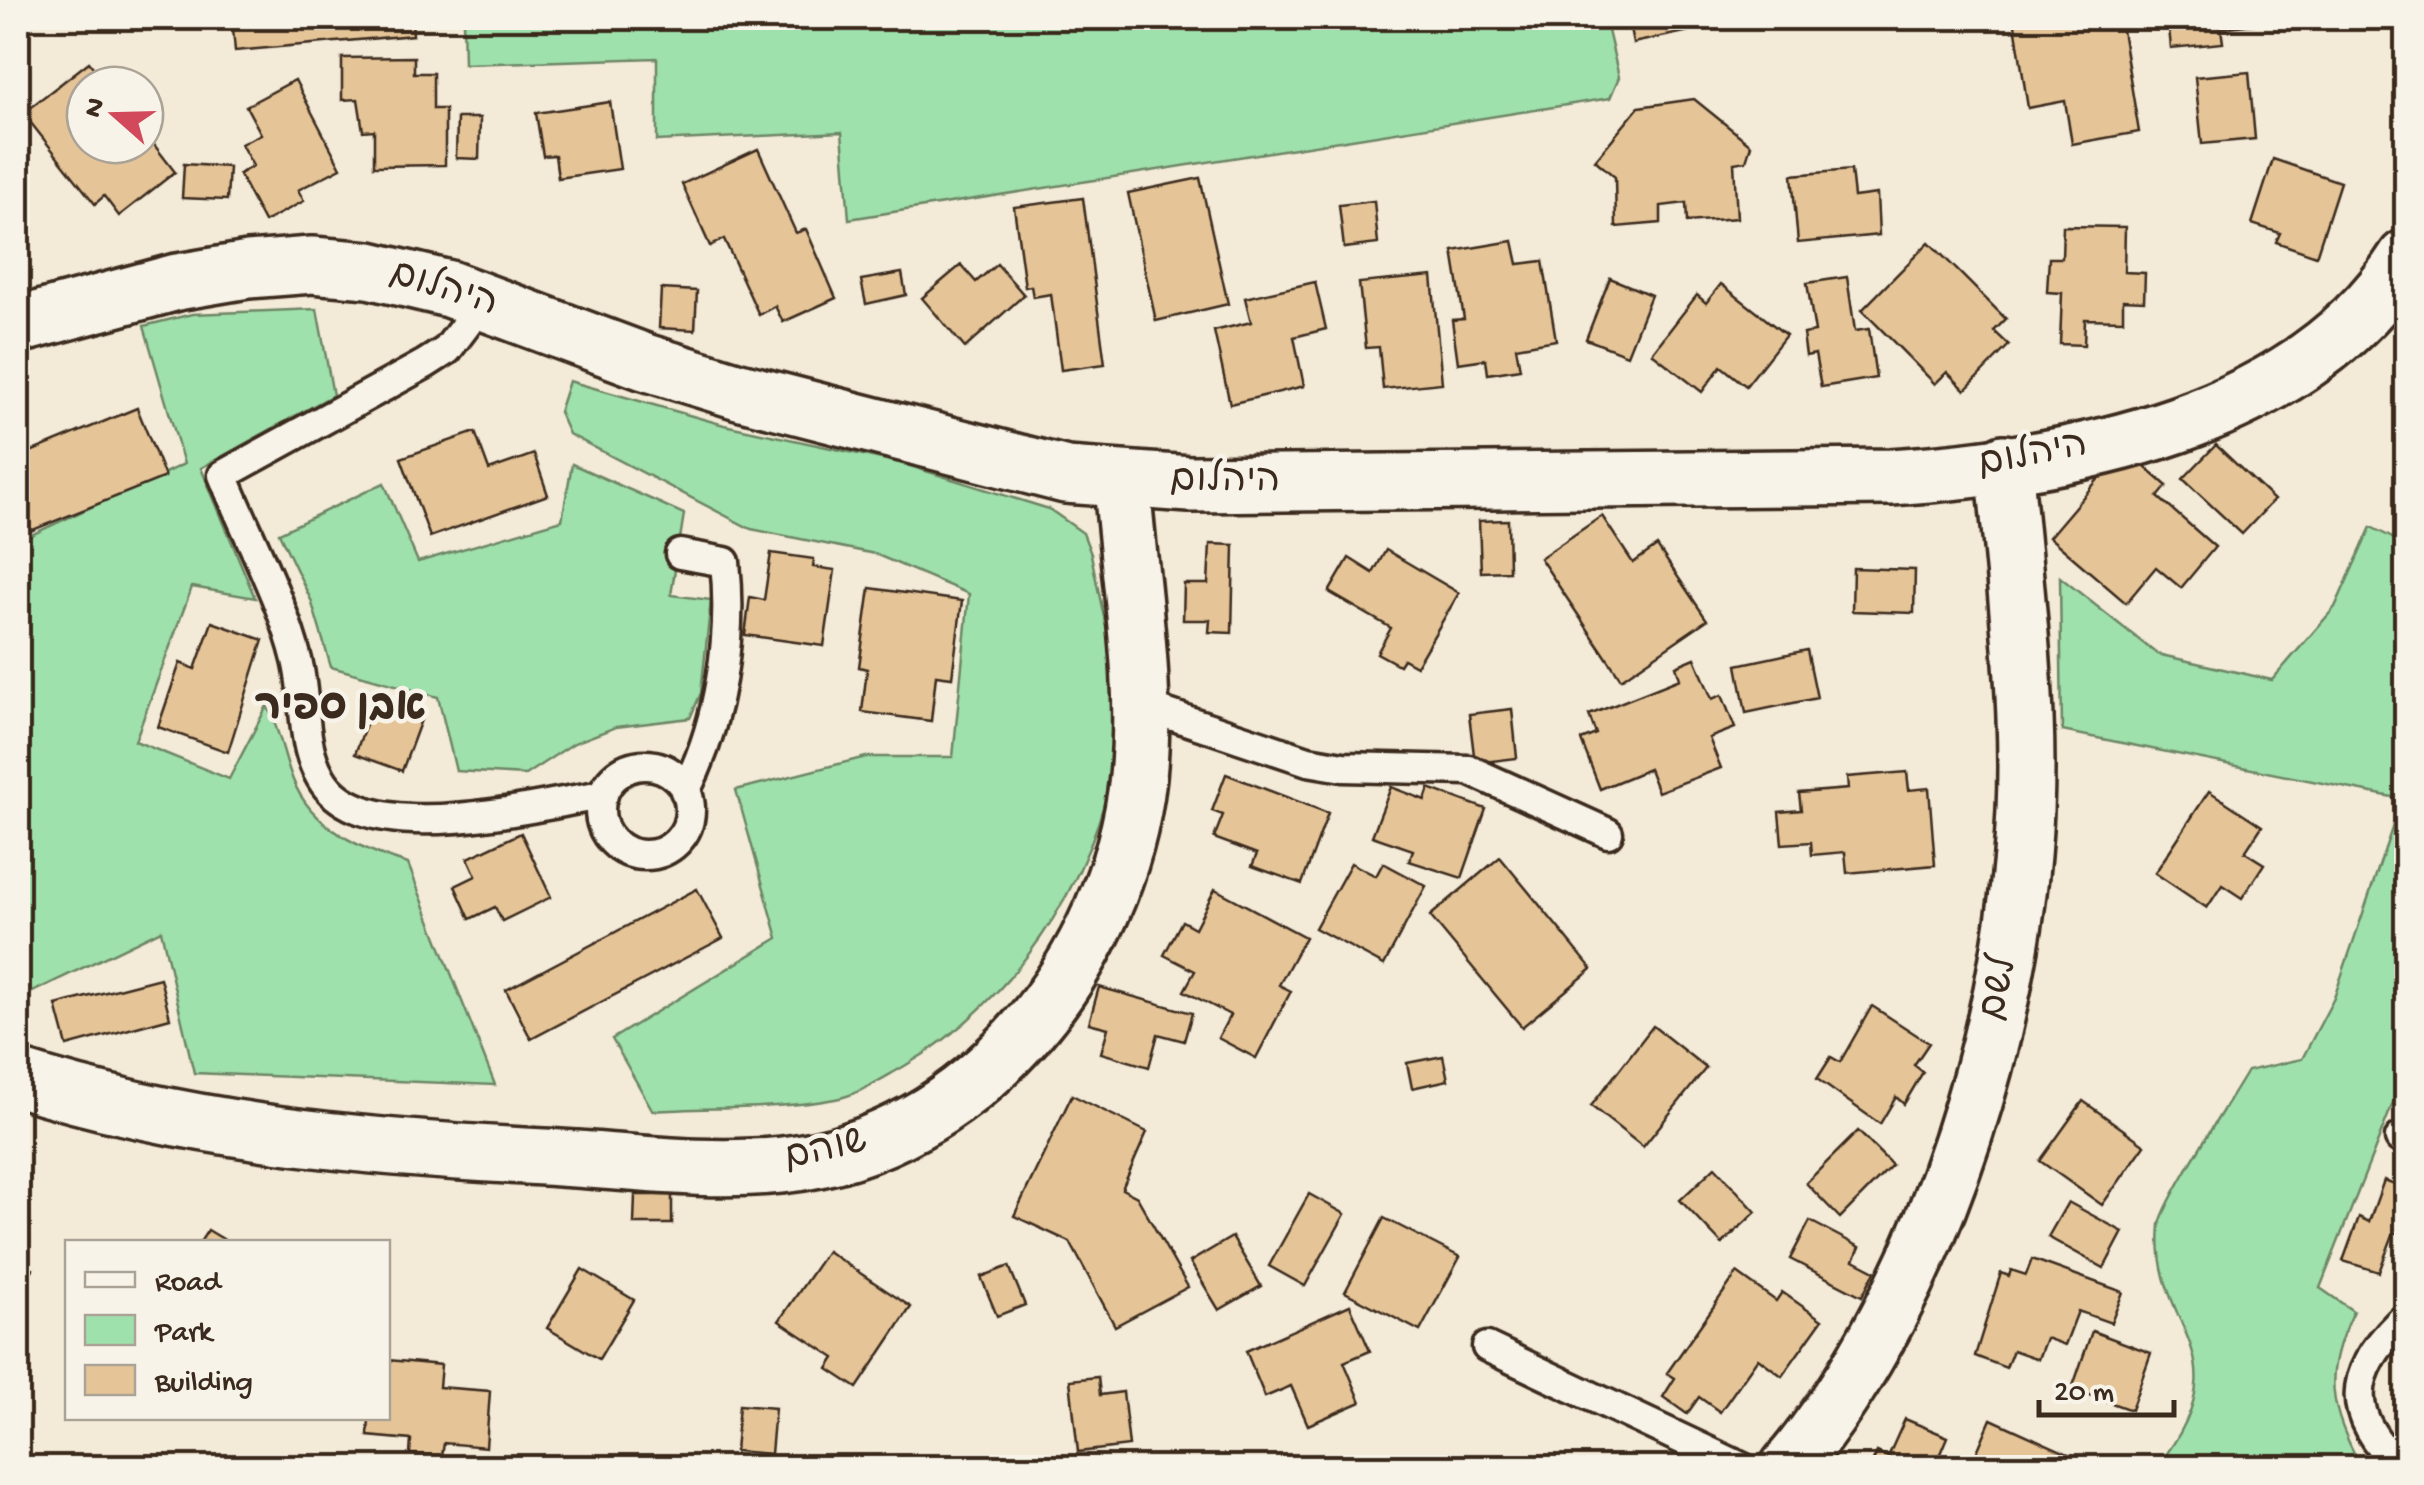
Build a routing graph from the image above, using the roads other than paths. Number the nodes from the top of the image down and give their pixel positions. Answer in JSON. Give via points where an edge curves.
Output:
{"nodes":[{"id":1,"x":2406,"y":258,"type":"edge"},
{"id":2,"x":484,"y":301,"type":"junction"},
{"id":3,"x":18,"y":325,"type":"edge"},
{"id":4,"x":2004,"y":464,"type":"junction"},
{"id":5,"x":1122,"y":482,"type":"junction"},
{"id":6,"x":680,"y":554,"type":"dead end"},
{"id":7,"x":1140,"y":705,"type":"junction"},
{"id":8,"x":685,"y":791,"type":"junction"},
{"id":9,"x":603,"y":795,"type":"junction"},
{"id":10,"x":1608,"y":833,"type":"dead end"},
{"id":11,"x":18,"y":1078,"type":"edge"},
{"id":12,"x":2400,"y":1322,"type":"dead end"},
{"id":13,"x":1487,"y":1347,"type":"dead end"},
{"id":14,"x":1743,"y":1468,"type":"edge"},
{"id":15,"x":1788,"y":1468,"type":"edge"},
{"id":16,"x":2401,"y":1468,"type":"edge"}],
"edges":[{"from":1,"to":4,"type":"street","name":"היהלום","via":[[2342,333],[2256,390],[2172,425]]},
{"from":2,"to":3,"type":"street","name":"היהלום","via":[[370,270],[281,266],[177,282]]},
{"from":2,"to":5,"type":"street","name":"היהלום","via":[[728,388],[1047,471]]},
{"from":2,"to":9,"type":"lane","via":[[447,350],[223,476],[297,659],[309,752],[334,796],[360,810],[416,822]]},
{"from":4,"to":5,"type":"street","name":"היהלום","via":[[1891,477]]},
{"from":4,"to":15,"type":"street","name":"לשם","via":[[2026,766],[2019,884],[1996,1019],[1969,1116],[1915,1257],[1838,1397]]},
{"from":5,"to":7,"type":"street","name":"שוהם"},
{"from":6,"to":8,"type":"lane","via":[[725,562],[727,582],[722,680],[701,760]]},
{"from":7,"to":10,"type":"lane","via":[[1308,761],[1469,770]]},
{"from":7,"to":11,"type":"street","name":"שוהם","via":[[1138,773],[1124,852],[1064,980],[1023,1034],[963,1092],[878,1142],[781,1165],[478,1153],[220,1126],[106,1105]]},
{"from":8,"to":9,"type":"lane","via":[[666,770],[639,766],[614,777]]},
{"from":8,"to":9,"type":"lane","via":[[689,811],[680,838],[644,855],[622,849],[608,835],[600,816]]},
{"from":12,"to":16,"type":"lane","via":[[2365,1365],[2358,1392],[2374,1442]]},
{"from":13,"to":14,"type":"lane"}]}
